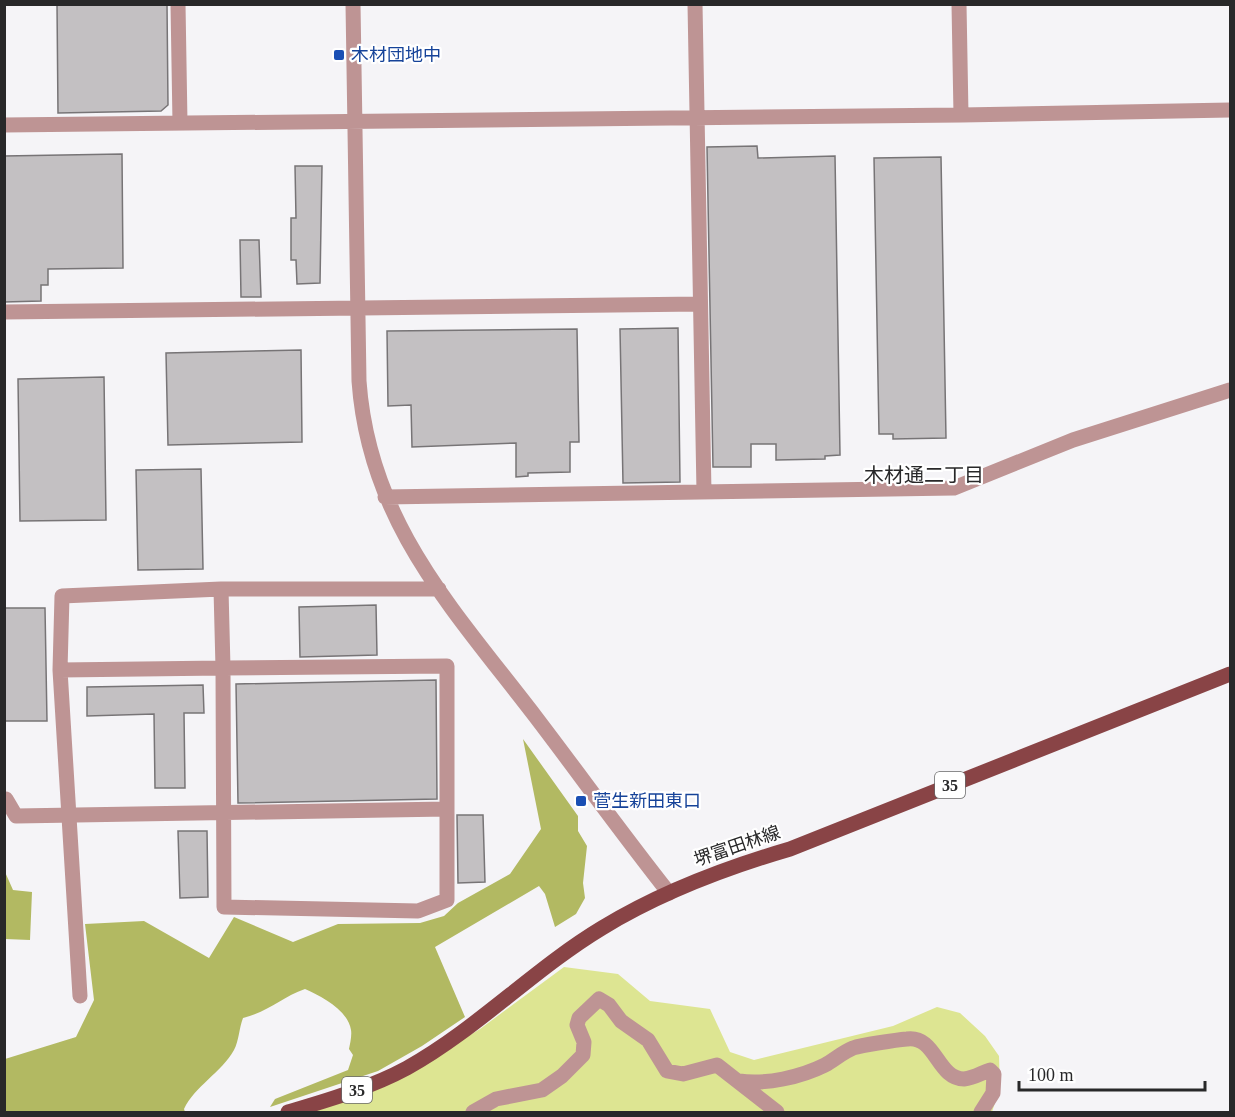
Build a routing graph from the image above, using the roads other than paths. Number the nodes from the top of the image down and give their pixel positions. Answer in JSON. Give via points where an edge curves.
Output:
{"nodes":[{"id":1,"x":178,"y":4,"type":"edge"},
{"id":2,"x":353,"y":4,"type":"edge"},
{"id":3,"x":695,"y":4,"type":"edge"},
{"id":4,"x":959,"y":4,"type":"edge"},
{"id":5,"x":1230,"y":110,"type":"edge"},
{"id":6,"x":961,"y":115,"type":"junction"},
{"id":7,"x":697,"y":117,"type":"junction"},
{"id":8,"x":355,"y":121,"type":"junction"},
{"id":9,"x":180,"y":123,"type":"junction"},
{"id":10,"x":4,"y":125,"type":"edge"},
{"id":11,"x":700,"y":304,"type":"junction"},
{"id":12,"x":358,"y":309,"type":"junction"},
{"id":13,"x":4,"y":312,"type":"edge"},
{"id":14,"x":1230,"y":390,"type":"edge"},
{"id":15,"x":704,"y":492,"type":"junction"},
{"id":16,"x":385,"y":497,"type":"junction"},
{"id":17,"x":221,"y":589,"type":"junction"},
{"id":18,"x":439,"y":589,"type":"junction"},
{"id":19,"x":223,"y":668,"type":"junction"},
{"id":20,"x":60,"y":670,"type":"junction"},
{"id":21,"x":1230,"y":674,"type":"edge"},
{"id":22,"x":6,"y":799,"type":"dead end"},
{"id":23,"x":447,"y":809,"type":"junction"},
{"id":24,"x":224,"y":813,"type":"junction"},
{"id":25,"x":71,"y":816,"type":"junction"},
{"id":26,"x":669,"y":893,"type":"junction"},
{"id":27,"x":80,"y":996,"type":"dead end"},
{"id":28,"x":739,"y":1081,"type":"junction"},
{"id":29,"x":288,"y":1113,"type":"edge"},
{"id":30,"x":473,"y":1113,"type":"edge"},
{"id":31,"x":777,"y":1113,"type":"edge"},
{"id":32,"x":981,"y":1113,"type":"edge"}],
"edges":[{"from":1,"to":9,"type":"street"},
{"from":2,"to":8,"type":"street"},
{"from":3,"to":7,"type":"street"},
{"from":4,"to":6,"type":"street"},
{"from":5,"to":6,"type":"street"},
{"from":6,"to":7,"type":"street"},
{"from":7,"to":8,"type":"street"},
{"from":7,"to":11,"type":"street"},
{"from":8,"to":9,"type":"street"},
{"from":8,"to":12,"type":"street"},
{"from":9,"to":10,"type":"street"},
{"from":11,"to":12,"type":"street"},
{"from":11,"to":15,"type":"street"},
{"from":12,"to":13,"type":"street"},
{"from":12,"to":16,"type":"street","via":[[363,423]]},
{"from":14,"to":15,"type":"street","via":[[1073,440],[954,488]]},
{"from":15,"to":16,"type":"street"},
{"from":16,"to":18,"type":"street","via":[[403,535]]},
{"from":17,"to":18,"type":"street"},
{"from":17,"to":19,"type":"street"},
{"from":17,"to":20,"type":"street","via":[[62,596]]},
{"from":18,"to":26,"type":"street"},
{"from":19,"to":20,"type":"street"},
{"from":19,"to":23,"type":"street","via":[[447,666]]},
{"from":19,"to":24,"type":"street"},
{"from":20,"to":25,"type":"street"},
{"from":21,"to":26,"type":"main road","name":"堺富田林線","number":"35","via":[[790,849],[734,865]]},
{"from":22,"to":25,"type":"street","via":[[16,816]]},
{"from":23,"to":24,"type":"street"},
{"from":23,"to":24,"type":"street","via":[[447,900],[418,912],[224,907]]},
{"from":24,"to":25,"type":"street"},
{"from":25,"to":27,"type":"street"},
{"from":26,"to":29,"type":"main road","name":"堺富田林線","number":"35","via":[[601,928],[442,1046],[405,1068],[362,1088]]},
{"from":28,"to":30,"type":"street","via":[[717,1065],[683,1074],[667,1071],[648,1040],[599,999],[577,1025],[584,1042],[583,1055],[562,1076],[542,1090],[496,1099]]},
{"from":28,"to":31,"type":"street"},
{"from":28,"to":32,"type":"street","via":[[785,1077],[825,1065],[856,1047],[913,1039],[932,1051],[953,1077],[973,1078],[990,1070],[994,1074],[993,1093]]}]}
